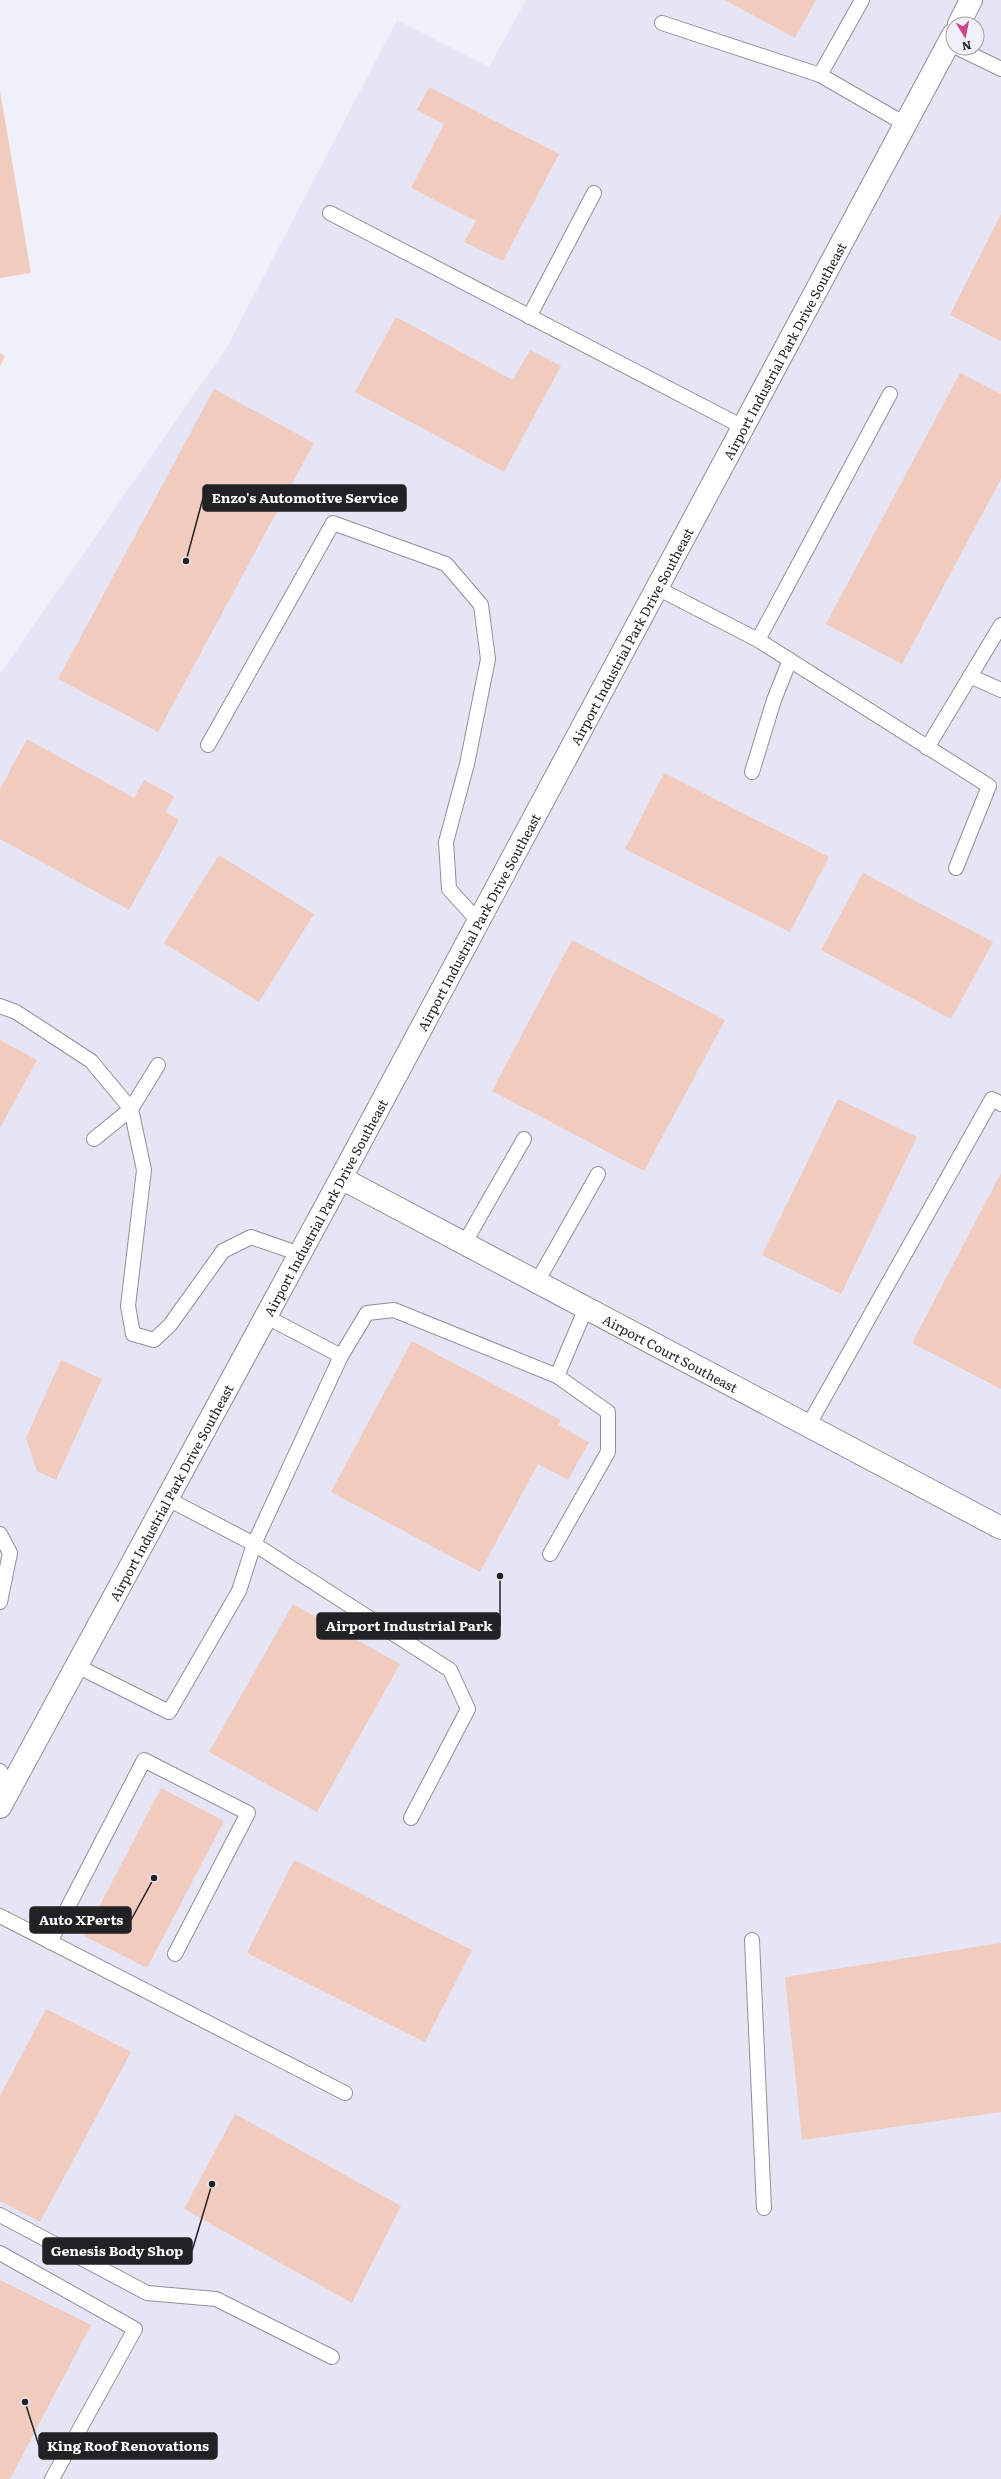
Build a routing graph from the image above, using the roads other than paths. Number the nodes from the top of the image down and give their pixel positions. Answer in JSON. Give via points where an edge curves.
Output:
{"nodes":[{"id":1,"x":862,"y":0,"type":"edge"},
{"id":2,"x":972,"y":0,"type":"edge"},
{"id":3,"x":963,"y":16,"type":"edge"},
{"id":4,"x":662,"y":23,"type":"dead end"},
{"id":5,"x":945,"y":56,"type":"edge"},
{"id":6,"x":977,"y":56,"type":"edge"},
{"id":7,"x":1001,"y":69,"type":"edge"},
{"id":8,"x":820,"y":75,"type":"junction"},
{"id":9,"x":905,"y":124,"type":"junction"},
{"id":10,"x":594,"y":193,"type":"dead end"},
{"id":11,"x":330,"y":213,"type":"dead end"},
{"id":12,"x":529,"y":317,"type":"junction"},
{"id":13,"x":890,"y":394,"type":"dead end"},
{"id":14,"x":743,"y":427,"type":"junction"},
{"id":15,"x":657,"y":588,"type":"junction"},
{"id":16,"x":1001,"y":625,"type":"edge"},
{"id":17,"x":758,"y":640,"type":"junction"},
{"id":18,"x":790,"y":660,"type":"junction"},
{"id":19,"x":970,"y":676,"type":"junction"},
{"id":20,"x":1001,"y":690,"type":"edge"},
{"id":21,"x":208,"y":745,"type":"dead end"},
{"id":22,"x":927,"y":748,"type":"junction"},
{"id":23,"x":752,"y":772,"type":"dead end"},
{"id":24,"x":956,"y":868,"type":"dead end"},
{"id":25,"x":478,"y":921,"type":"junction"},
{"id":26,"x":0,"y":1006,"type":"edge"},
{"id":27,"x":158,"y":1066,"type":"dead end"},
{"id":28,"x":1001,"y":1104,"type":"edge"},
{"id":29,"x":131,"y":1110,"type":"junction"},
{"id":30,"x":524,"y":1138,"type":"dead end"},
{"id":31,"x":94,"y":1139,"type":"dead end"},
{"id":32,"x":598,"y":1174,"type":"dead end"},
{"id":33,"x":341,"y":1178,"type":"junction"},
{"id":34,"x":464,"y":1244,"type":"junction"},
{"id":35,"x":300,"y":1254,"type":"junction"},
{"id":36,"x":537,"y":1282,"type":"junction"},
{"id":37,"x":586,"y":1308,"type":"junction"},
{"id":38,"x":265,"y":1316,"type":"junction"},
{"id":39,"x":341,"y":1356,"type":"junction"},
{"id":40,"x":557,"y":1376,"type":"junction"},
{"id":41,"x":808,"y":1426,"type":"junction"},
{"id":42,"x":168,"y":1499,"type":"junction"},
{"id":43,"x":1001,"y":1528,"type":"edge"},
{"id":44,"x":0,"y":1534,"type":"edge"},
{"id":45,"x":254,"y":1544,"type":"junction"},
{"id":46,"x":550,"y":1554,"type":"dead end"},
{"id":47,"x":0,"y":1602,"type":"edge"},
{"id":48,"x":77,"y":1666,"type":"junction"},
{"id":49,"x":3,"y":1789,"type":"edge"},
{"id":50,"x":411,"y":1818,"type":"dead end"},
{"id":51,"x":0,"y":1916,"type":"edge"},
{"id":52,"x":752,"y":1940,"type":"dead end"},
{"id":53,"x":50,"y":1942,"type":"junction"},
{"id":54,"x":175,"y":1954,"type":"dead end"},
{"id":55,"x":345,"y":2093,"type":"dead end"},
{"id":56,"x":764,"y":2208,"type":"dead end"},
{"id":57,"x":0,"y":2215,"type":"edge"},
{"id":58,"x":0,"y":2253,"type":"edge"},
{"id":59,"x":332,"y":2357,"type":"dead end"},
{"id":60,"x":52,"y":2479,"type":"edge"}],
"edges":[{"from":1,"to":8,"type":"lane"},
{"from":2,"to":3,"type":"street"},
{"from":4,"to":8,"type":"lane"},
{"from":5,"to":9,"type":"street","name":"Airport Industrial Park Drive Southeast"},
{"from":6,"to":7,"type":"lane"},
{"from":8,"to":9,"type":"lane"},
{"from":9,"to":14,"type":"street","name":"Airport Industrial Park Drive Southeast"},
{"from":10,"to":12,"type":"lane"},
{"from":11,"to":12,"type":"lane"},
{"from":12,"to":14,"type":"lane"},
{"from":13,"to":17,"type":"lane"},
{"from":14,"to":15,"type":"street","name":"Airport Industrial Park Drive Southeast"},
{"from":15,"to":17,"type":"lane"},
{"from":15,"to":25,"type":"street","name":"Airport Industrial Park Drive Southeast"},
{"from":16,"to":19,"type":"lane"},
{"from":17,"to":18,"type":"lane"},
{"from":18,"to":22,"type":"lane"},
{"from":18,"to":23,"type":"lane","via":[[774,700]]},
{"from":19,"to":20,"type":"lane"},
{"from":19,"to":22,"type":"lane"},
{"from":21,"to":25,"type":"lane","via":[[333,523],[446,564],[481,605],[488,659],[467,764],[446,842],[450,889]]},
{"from":22,"to":24,"type":"lane","via":[[989,786]]},
{"from":25,"to":33,"type":"street","name":"Airport Industrial Park Drive Southeast"},
{"from":26,"to":29,"type":"lane","via":[[16,1012],[91,1061]]},
{"from":27,"to":29,"type":"lane"},
{"from":28,"to":41,"type":"lane","via":[[992,1098]]},
{"from":29,"to":31,"type":"lane"},
{"from":29,"to":35,"type":"lane","via":[[144,1170],[128,1306],[133,1334],[154,1340],[170,1325],[223,1251],[250,1237]]},
{"from":30,"to":34,"type":"lane"},
{"from":32,"to":36,"type":"lane"},
{"from":33,"to":34,"type":"street","name":"Airport Court Southeast"},
{"from":33,"to":35,"type":"street","name":"Airport Industrial Park Drive Southeast"},
{"from":34,"to":36,"type":"street","name":"Airport Court Southeast"},
{"from":35,"to":38,"type":"street","name":"Airport Industrial Park Drive Southeast"},
{"from":36,"to":37,"type":"street","name":"Airport Court Southeast"},
{"from":37,"to":40,"type":"lane"},
{"from":37,"to":41,"type":"street","name":"Airport Court Southeast"},
{"from":38,"to":39,"type":"lane"},
{"from":38,"to":42,"type":"street","name":"Airport Industrial Park Drive Southeast"},
{"from":39,"to":40,"type":"lane","via":[[367,1312],[394,1310]]},
{"from":39,"to":45,"type":"lane"},
{"from":40,"to":46,"type":"lane","via":[[608,1412],[608,1452]]},
{"from":41,"to":43,"type":"street","name":"Airport Court Southeast"},
{"from":42,"to":45,"type":"lane"},
{"from":42,"to":48,"type":"street","name":"Airport Industrial Park Drive Southeast"},
{"from":44,"to":47,"type":"lane","via":[[10,1553]]},
{"from":45,"to":48,"type":"lane","via":[[239,1591],[169,1712]]},
{"from":45,"to":50,"type":"lane","via":[[450,1670],[468,1709]]},
{"from":48,"to":49,"type":"street","name":"Airport Industrial Park Drive Southeast"},
{"from":51,"to":53,"type":"lane"},
{"from":52,"to":56,"type":"lane"},
{"from":53,"to":54,"type":"lane","via":[[144,1760],[248,1813]]},
{"from":53,"to":55,"type":"lane"},
{"from":57,"to":59,"type":"lane","via":[[147,2293],[216,2299]]},
{"from":58,"to":60,"type":"lane","via":[[135,2329]]}]}
